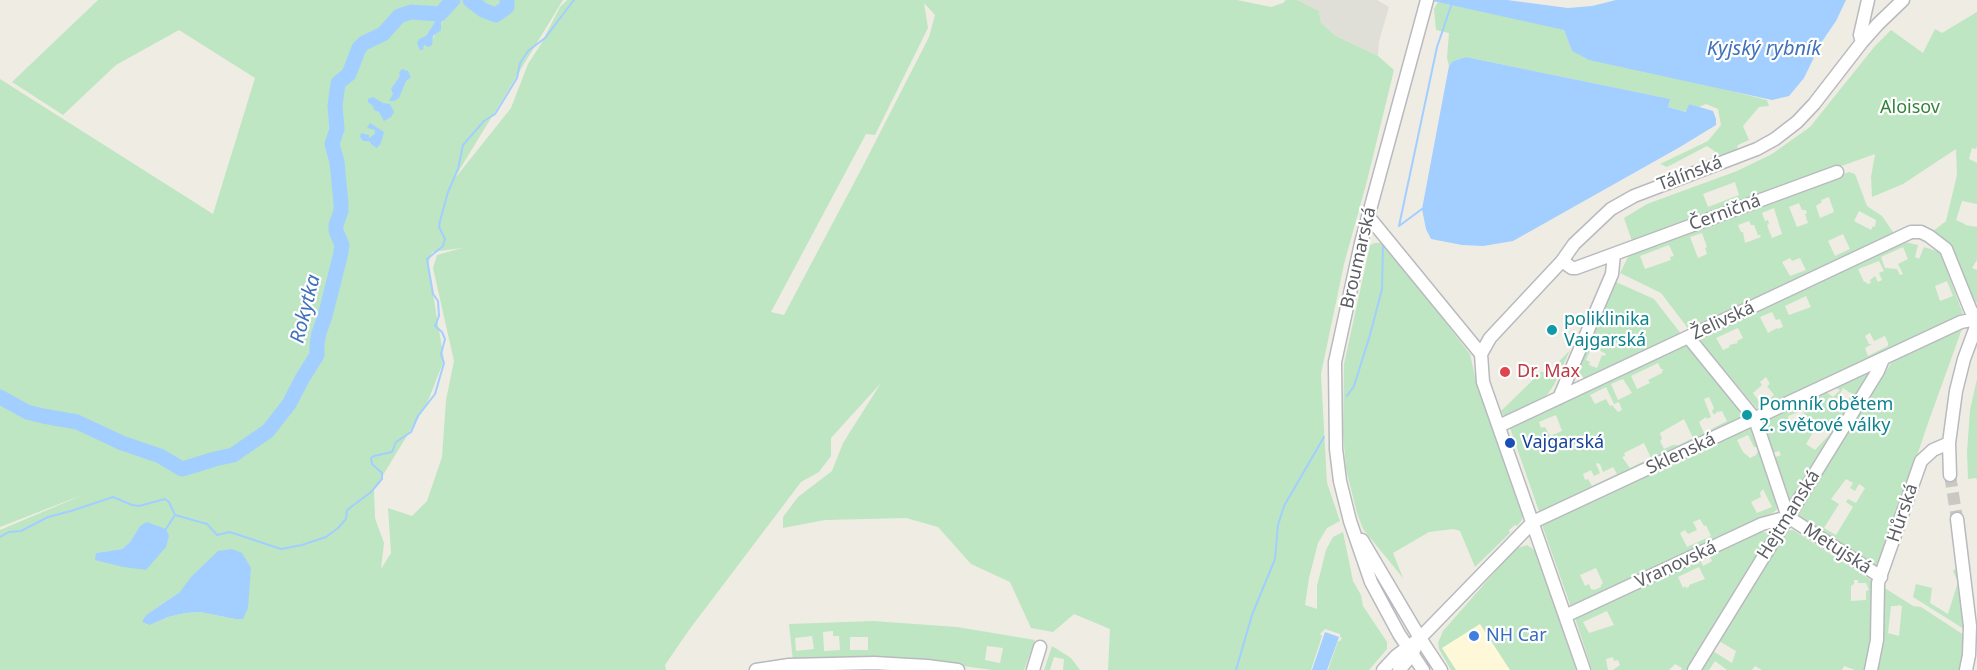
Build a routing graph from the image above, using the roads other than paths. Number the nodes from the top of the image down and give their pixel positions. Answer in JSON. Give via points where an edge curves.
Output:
{"nodes":[{"id":1,"x":1868,"y":0,"type":"edge"},
{"id":2,"x":1903,"y":0,"type":"edge"},
{"id":3,"x":1426,"y":3,"type":"edge"},
{"id":4,"x":1862,"y":42,"type":"junction"},
{"id":5,"x":1836,"y":172,"type":"dead end"},
{"id":6,"x":1368,"y":216,"type":"junction"},
{"id":7,"x":1614,"y":254,"type":"junction"},
{"id":8,"x":1562,"y":261,"type":"junction"},
{"id":9,"x":1977,"y":320,"type":"edge"},
{"id":10,"x":1689,"y":338,"type":"junction"},
{"id":11,"x":1481,"y":354,"type":"junction"},
{"id":12,"x":1882,"y":359,"type":"junction"},
{"id":13,"x":1559,"y":398,"type":"junction"},
{"id":14,"x":1755,"y":419,"type":"junction"},
{"id":15,"x":1499,"y":426,"type":"junction"},
{"id":16,"x":1949,"y":443,"type":"junction"},
{"id":17,"x":1950,"y":475,"type":"tunnel mouth"},
{"id":18,"x":1788,"y":517,"type":"junction"},
{"id":19,"x":1957,"y":519,"type":"tunnel mouth"},
{"id":20,"x":1350,"y":520,"type":"junction"},
{"id":21,"x":1533,"y":522,"type":"junction"},
{"id":22,"x":1881,"y":577,"type":"junction"},
{"id":23,"x":1565,"y":616,"type":"junction"},
{"id":24,"x":1419,"y":638,"type":"junction"},
{"id":25,"x":1040,"y":647,"type":"dead end"},
{"id":26,"x":1410,"y":651,"type":"junction"},
{"id":27,"x":1973,"y":654,"type":"edge"},
{"id":28,"x":756,"y":670,"type":"edge"},
{"id":29,"x":958,"y":670,"type":"edge"},
{"id":30,"x":1033,"y":670,"type":"edge"},
{"id":31,"x":1383,"y":670,"type":"edge"},
{"id":32,"x":1399,"y":670,"type":"edge"},
{"id":33,"x":1423,"y":670,"type":"edge"},
{"id":34,"x":1441,"y":670,"type":"edge"},
{"id":35,"x":1584,"y":670,"type":"edge"},
{"id":36,"x":1694,"y":670,"type":"edge"},
{"id":37,"x":1871,"y":670,"type":"edge"},
{"id":38,"x":1966,"y":670,"type":"edge"}],
"edges":[{"from":1,"to":4,"type":"street"},
{"from":2,"to":4,"type":"street","name":"Tálínská"},
{"from":3,"to":6,"type":"street","name":"Broumarská"},
{"from":4,"to":8,"type":"street","name":"Tálínská","via":[[1814,104],[1775,139],[1611,209]]},
{"from":5,"to":7,"type":"street","name":"Černičná"},
{"from":6,"to":11,"type":"street"},
{"from":6,"to":20,"type":"street","name":"Broumarská","via":[[1335,362],[1336,449]]},
{"from":7,"to":8,"type":"street","name":"Černičná","via":[[1576,268]]},
{"from":7,"to":13,"type":"street","via":[[1612,274]]},
{"from":8,"to":11,"type":"street","name":"Tálínská","via":[[1490,338]]},
{"from":9,"to":10,"type":"street","name":"Želivská","via":[[1946,249],[1921,232],[1911,232]]},
{"from":9,"to":12,"type":"street","name":"Sklenská","via":[[1961,322]]},
{"from":9,"to":16,"type":"street","via":[[1956,391]]},
{"from":10,"to":13,"type":"street","name":"Želivská"},
{"from":10,"to":14,"type":"street","name":"Metujská"},
{"from":11,"to":15,"type":"street","via":[[1483,382]]},
{"from":12,"to":14,"type":"street","name":"Sklenská"},
{"from":12,"to":18,"type":"street","name":"Hejtmanská"},
{"from":13,"to":15,"type":"street","name":"Želivská"},
{"from":14,"to":18,"type":"street","name":"Metujská"},
{"from":14,"to":21,"type":"street","name":"Sklenská"},
{"from":15,"to":21,"type":"street"},
{"from":16,"to":17,"type":"street"},
{"from":16,"to":22,"type":"street","name":"Hůrská","via":[[1921,461]]},
{"from":18,"to":22,"type":"street","name":"Metujská"},
{"from":18,"to":23,"type":"street","name":"Vranovská","via":[[1762,525]]},
{"from":18,"to":36,"type":"street","name":"Hejtmanská"},
{"from":19,"to":27,"type":"street"},
{"from":20,"to":24,"type":"street","name":"Broumarská"},
{"from":20,"to":26,"type":"street","name":"Broumarská","via":[[1371,582]]},
{"from":21,"to":23,"type":"street"},
{"from":21,"to":24,"type":"street","name":"Sklenská"},
{"from":22,"to":37,"type":"street","name":"Hůrská"},
{"from":23,"to":35,"type":"street"},
{"from":24,"to":26,"type":"street","name":"Sklenská"},
{"from":24,"to":34,"type":"street","name":"Broumarská"},
{"from":25,"to":30,"type":"street"},
{"from":26,"to":31,"type":"street"},
{"from":26,"to":32,"type":"street"},
{"from":26,"to":33,"type":"street","name":"Broumarská"},
{"from":27,"to":38,"type":"street"},
{"from":28,"to":29,"type":"street","via":[[874,663]]}]}
